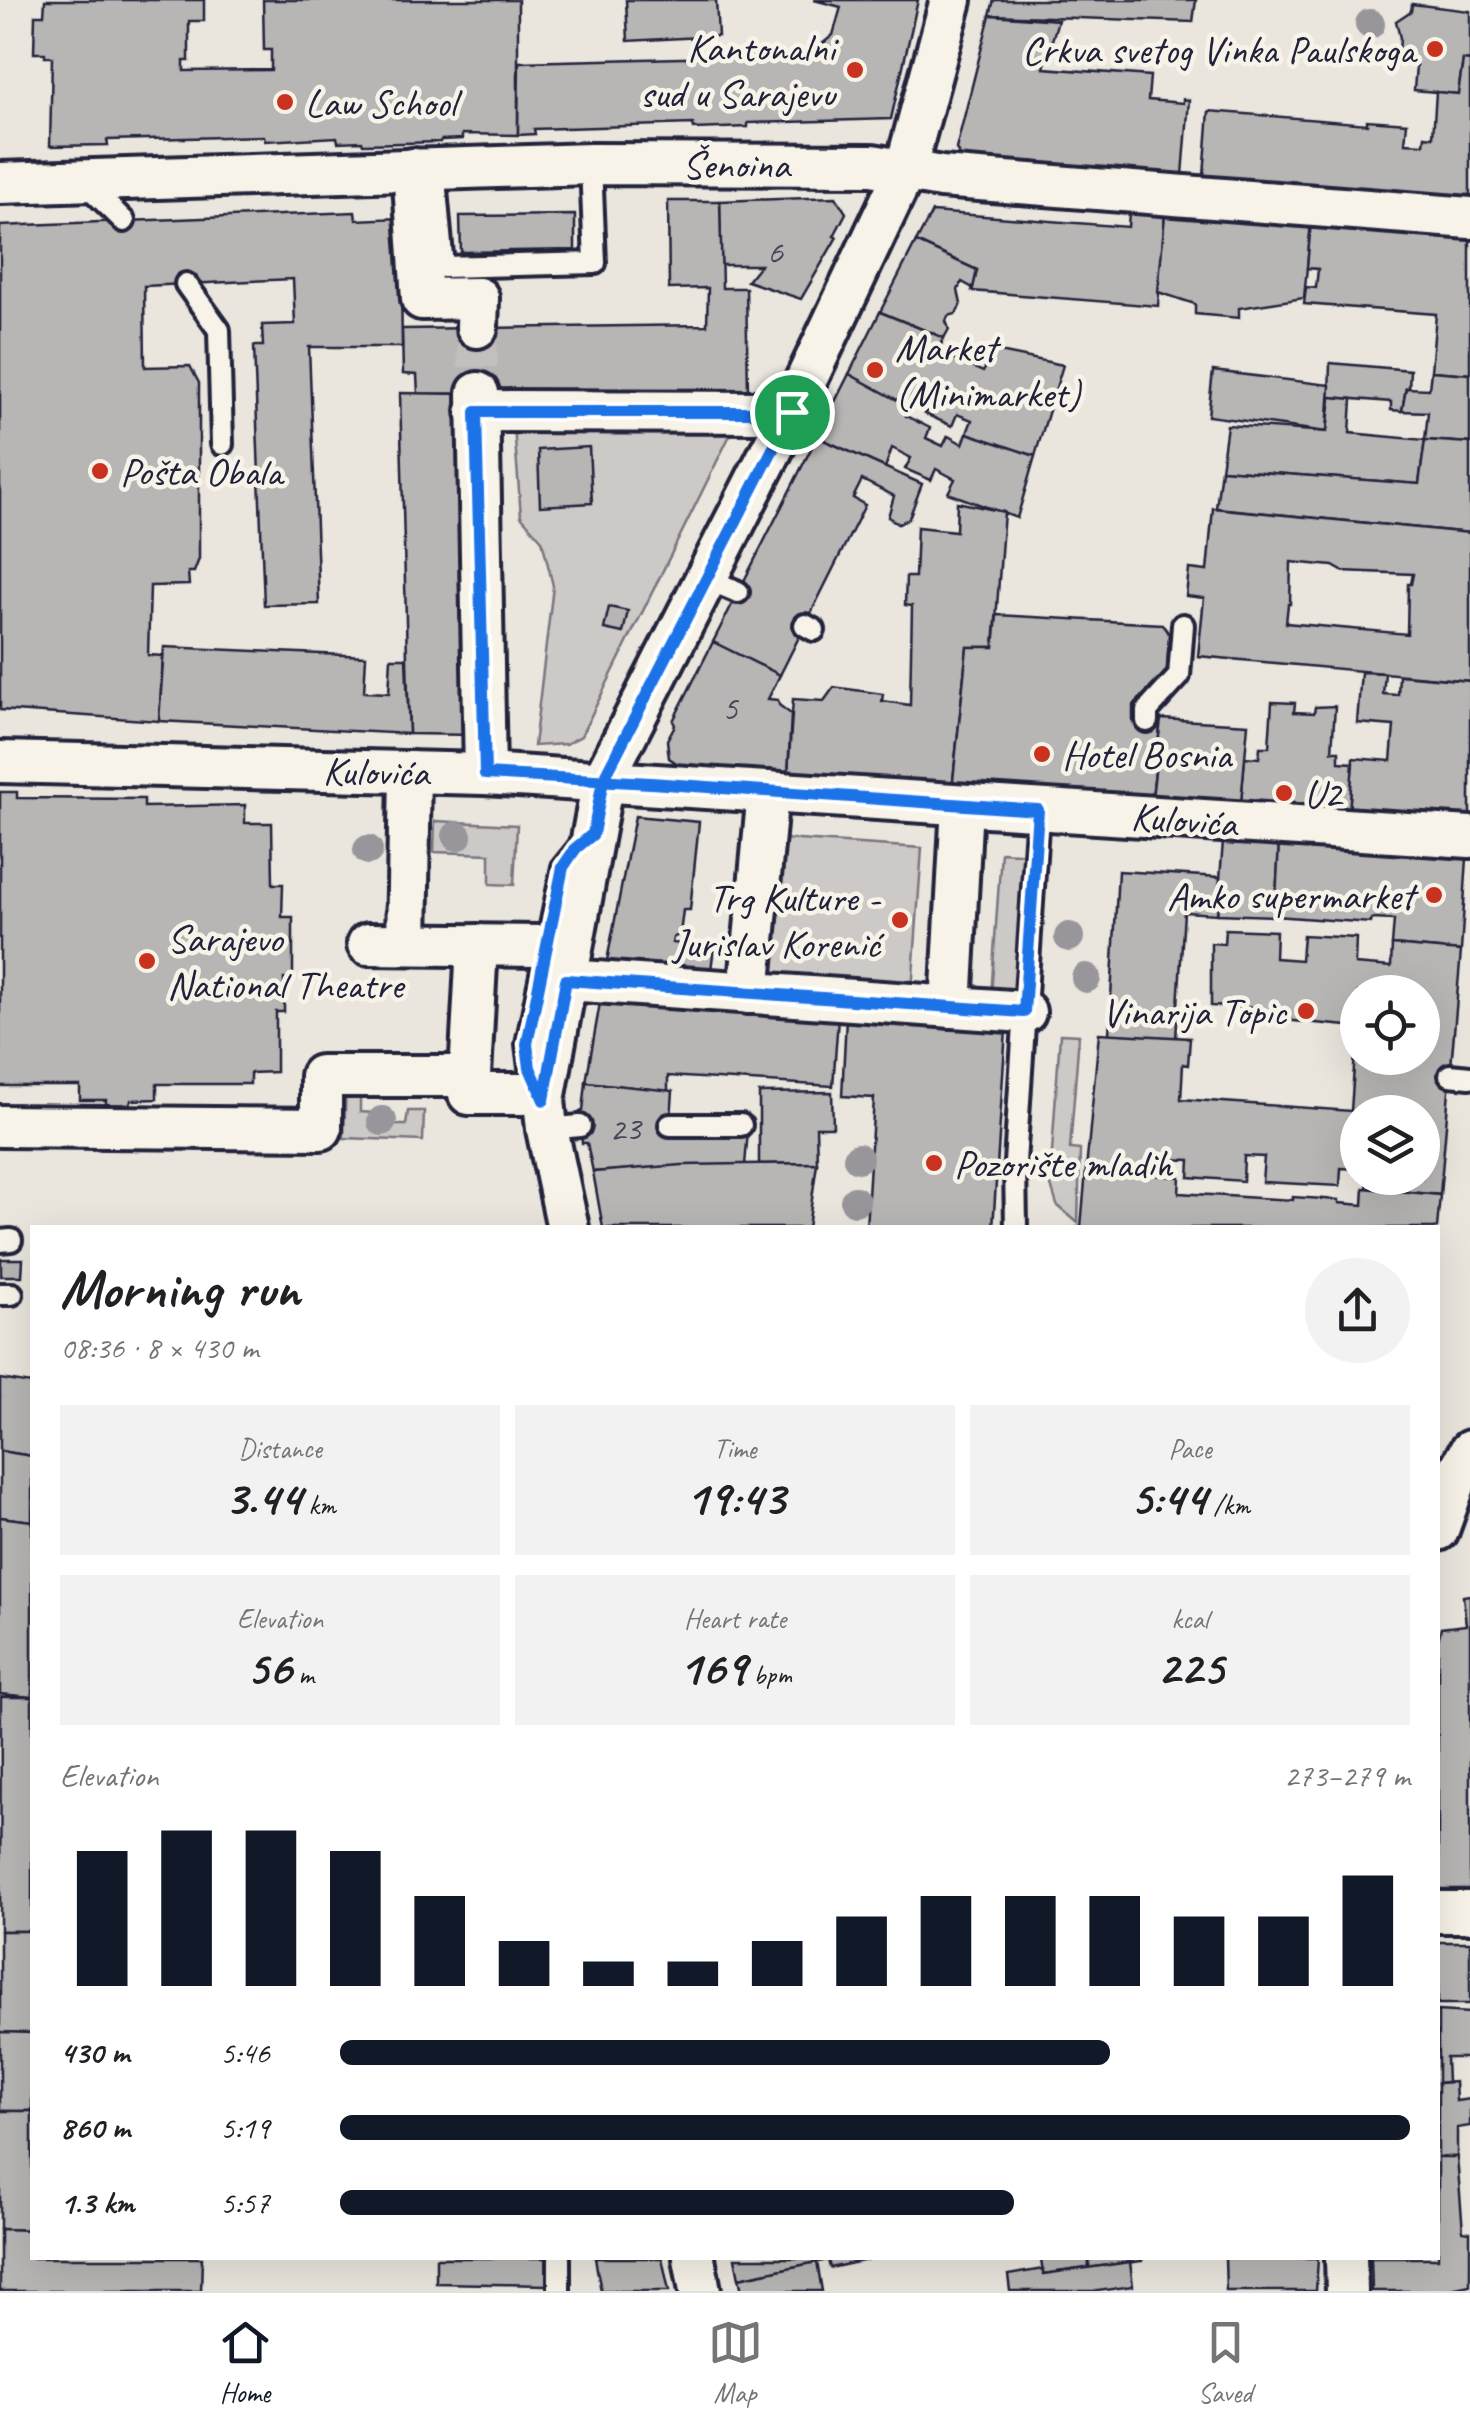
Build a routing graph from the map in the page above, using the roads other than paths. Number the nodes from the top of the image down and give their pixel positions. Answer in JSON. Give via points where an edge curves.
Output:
{"nodes":[{"id":1,"x":951,"y":0,"type":"edge"},
{"id":2,"x":592,"y":164,"type":"junction"},
{"id":3,"x":424,"y":169,"type":"junction"},
{"id":4,"x":905,"y":171,"type":"junction"},
{"id":5,"x":83,"y":180,"type":"junction"},
{"id":6,"x":0,"y":183,"type":"edge"},
{"id":7,"x":1470,"y":218,"type":"edge"},
{"id":8,"x":124,"y":221,"type":"dead end"},
{"id":9,"x":186,"y":284,"type":"dead end"},
{"id":10,"x":478,"y":328,"type":"tunnel mouth"},
{"id":11,"x":792,"y":412,"type":"junction"},
{"id":12,"x":222,"y":444,"type":"dead end"},
{"id":13,"x":1182,"y":626,"type":"dead end"},
{"id":14,"x":1147,"y":720,"type":"dead end"},
{"id":15,"x":0,"y":762,"type":"edge"},
{"id":16,"x":410,"y":772,"type":"junction"},
{"id":17,"x":485,"y":774,"type":"junction"},
{"id":18,"x":603,"y":780,"type":"junction"},
{"id":19,"x":768,"y":792,"type":"junction"},
{"id":20,"x":962,"y":805,"type":"junction"},
{"id":21,"x":1038,"y":810,"type":"junction"},
{"id":22,"x":593,"y":834,"type":"junction"},
{"id":23,"x":1470,"y":836,"type":"edge"},
{"id":24,"x":476,"y":945,"type":"junction"},
{"id":25,"x":540,"y":946,"type":"dead end"},
{"id":26,"x":566,"y":980,"type":"junction"},
{"id":27,"x":750,"y":994,"type":"junction"},
{"id":28,"x":951,"y":1007,"type":"junction"},
{"id":29,"x":1024,"y":1012,"type":"junction"},
{"id":30,"x":468,"y":1076,"type":"junction"},
{"id":31,"x":549,"y":1112,"type":"junction"},
{"id":32,"x":670,"y":1125,"type":"dead end"},
{"id":33,"x":0,"y":1126,"type":"edge"},
{"id":34,"x":741,"y":1126,"type":"dead end"},
{"id":35,"x":568,"y":1225,"type":"edge"},
{"id":36,"x":1016,"y":1225,"type":"edge"},
{"id":37,"x":1456,"y":1464,"type":"edge"},
{"id":38,"x":1440,"y":1523,"type":"edge"},
{"id":39,"x":1440,"y":1912,"type":"edge"},
{"id":40,"x":1470,"y":1912,"type":"edge"},
{"id":41,"x":559,"y":2260,"type":"edge"},
{"id":42,"x":694,"y":2260,"type":"edge"},
{"id":43,"x":1346,"y":2260,"type":"edge"},
{"id":44,"x":560,"y":2291,"type":"edge"},
{"id":45,"x":700,"y":2291,"type":"edge"},
{"id":46,"x":1347,"y":2291,"type":"edge"}],
"edges":[{"from":1,"to":4,"type":"street"},
{"from":2,"to":3,"type":"street","name":"Šenoina"},
{"from":2,"to":3,"type":"lane","via":[[595,262],[443,266]]},
{"from":2,"to":4,"type":"street","name":"Šenoina","via":[[872,165]]},
{"from":3,"to":5,"type":"street","name":"Šenoina"},
{"from":3,"to":10,"type":"street","via":[[422,298],[478,298]]},
{"from":4,"to":7,"type":"street","name":"Šenoina"},
{"from":4,"to":11,"type":"street"},
{"from":5,"to":6,"type":"street","name":"Šenoina"},
{"from":5,"to":8,"type":"lane"},
{"from":9,"to":12,"type":"lane","via":[[219,330]]},
{"from":11,"to":17,"type":"street","via":[[477,402]]},
{"from":11,"to":18,"type":"street","via":[[722,585]]},
{"from":13,"to":14,"type":"lane","via":[[1179,676],[1147,711]]},
{"from":15,"to":16,"type":"street","name":"Kulovića"},
{"from":16,"to":17,"type":"street","name":"Kulovića"},
{"from":16,"to":24,"type":"street","via":[[387,944]]},
{"from":17,"to":18,"type":"street","name":"Kulovića"},
{"from":18,"to":19,"type":"street","name":"Kulovića"},
{"from":18,"to":22,"type":"street"},
{"from":19,"to":20,"type":"street","name":"Kulovića"},
{"from":19,"to":27,"type":"street"},
{"from":20,"to":21,"type":"street","name":"Kulovića"},
{"from":20,"to":28,"type":"street"},
{"from":21,"to":23,"type":"street","name":"Kulovića","via":[[1140,807]]},
{"from":21,"to":29,"type":"lane"},
{"from":22,"to":26,"type":"street"},
{"from":22,"to":31,"type":"lane","via":[[563,867],[527,1044]]},
{"from":24,"to":25,"type":"street"},
{"from":24,"to":30,"type":"street"},
{"from":26,"to":27,"type":"street"},
{"from":26,"to":31,"type":"street"},
{"from":27,"to":28,"type":"street"},
{"from":28,"to":29,"type":"street"},
{"from":29,"to":36,"type":"lane"},
{"from":30,"to":31,"type":"street","via":[[469,1094]]},
{"from":30,"to":33,"type":"street","via":[[321,1076],[320,1129]]},
{"from":31,"to":35,"type":"street"},
{"from":32,"to":34,"type":"lane"},
{"from":37,"to":38,"type":"street"},
{"from":39,"to":40,"type":"street"},
{"from":41,"to":44,"type":"lane"},
{"from":42,"to":45,"type":"street"},
{"from":43,"to":46,"type":"street"}]}
